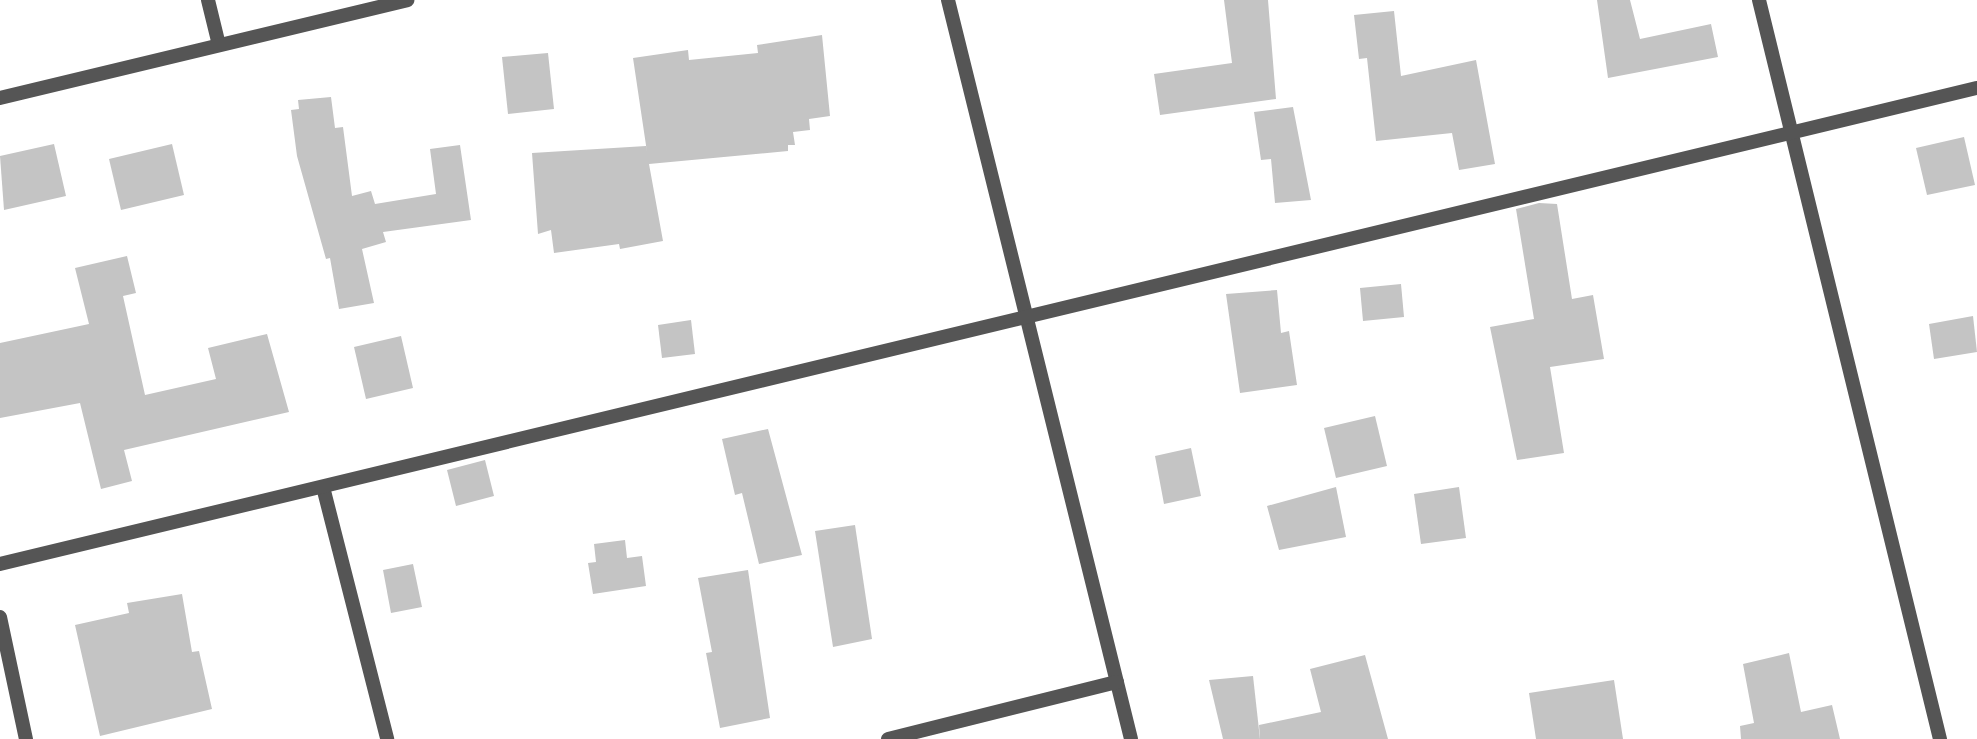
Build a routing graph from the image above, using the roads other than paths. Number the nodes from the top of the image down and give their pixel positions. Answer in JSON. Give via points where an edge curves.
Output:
{"nodes":[{"id":1,"x":208,"y":0,"type":"edge"},
{"id":2,"x":407,"y":0,"type":"edge"},
{"id":3,"x":948,"y":0,"type":"edge"},
{"id":4,"x":1759,"y":0,"type":"edge"},
{"id":5,"x":219,"y":45,"type":"junction"},
{"id":6,"x":1977,"y":88,"type":"edge"},
{"id":7,"x":0,"y":97,"type":"edge"},
{"id":8,"x":1791,"y":134,"type":"junction"},
{"id":9,"x":1027,"y":320,"type":"junction"},
{"id":10,"x":323,"y":487,"type":"junction"},
{"id":11,"x":0,"y":564,"type":"edge"},
{"id":12,"x":0,"y":617,"type":"edge"},
{"id":13,"x":1117,"y":682,"type":"junction"},
{"id":14,"x":26,"y":739,"type":"edge"},
{"id":15,"x":387,"y":739,"type":"edge"},
{"id":16,"x":888,"y":739,"type":"edge"},
{"id":17,"x":1131,"y":739,"type":"edge"},
{"id":18,"x":1940,"y":739,"type":"edge"}],
"edges":[{"from":1,"to":5,"type":"street"},
{"from":2,"to":5,"type":"street"},
{"from":3,"to":9,"type":"street"},
{"from":4,"to":8,"type":"street"},
{"from":5,"to":7,"type":"street"},
{"from":6,"to":8,"type":"street"},
{"from":8,"to":9,"type":"street"},
{"from":8,"to":18,"type":"street"},
{"from":9,"to":10,"type":"street"},
{"from":9,"to":13,"type":"street"},
{"from":10,"to":11,"type":"street"},
{"from":10,"to":15,"type":"street"},
{"from":12,"to":14,"type":"street"},
{"from":13,"to":16,"type":"street"},
{"from":13,"to":17,"type":"street"}]}
